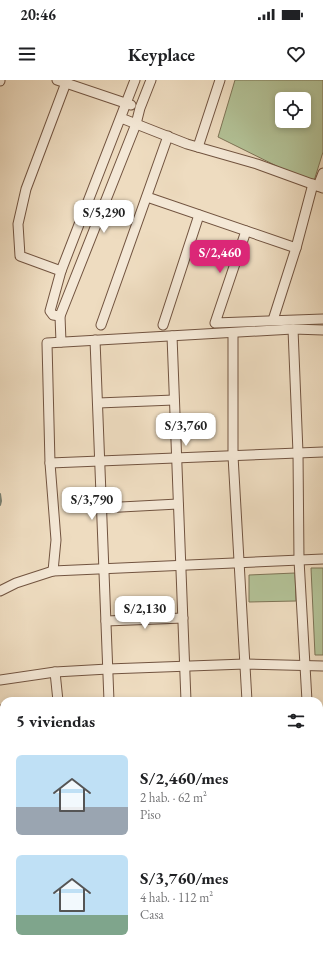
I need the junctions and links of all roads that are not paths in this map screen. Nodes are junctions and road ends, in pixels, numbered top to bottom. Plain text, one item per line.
1 (135, 80) edge
2 (151, 80) edge
3 (220, 80) edge
4 (63, 81) edge
5 (127, 104) junction
6 (140, 108) junction
7 (121, 118) junction
8 (136, 124) junction
9 (168, 136) junction
10 (198, 147) junction
11 (323, 173) edge
12 (318, 186) edge
13 (147, 197) junction
14 (199, 215) junction
15 (246, 231) junction
16 (296, 248) junction
17 (61, 271) junction
18 (60, 316) junction
19 (323, 319) edge
20 (273, 320) junction
21 (100, 325) dead end
22 (163, 325) dead end
23 (293, 329) junction
24 (323, 330) edge
25 (233, 333) junction
26 (172, 336) junction
27 (95, 340) junction
28 (61, 342) junction
29 (174, 400) junction
30 (98, 403) junction
31 (323, 452) edge
32 (298, 453) junction
33 (233, 456) junction
34 (177, 458) junction
35 (100, 461) junction
36 (50, 463) junction
37 (178, 504) junction
38 (102, 508) junction
39 (323, 559) edge
40 (299, 560) junction
41 (239, 563) junction
42 (181, 565) junction
43 (104, 568) junction
44 (53, 571) junction
45 (0, 591) edge
46 (182, 618) junction
47 (106, 621) junction
48 (245, 664) junction
49 (306, 665) junction
50 (323, 666) edge
51 (184, 667) junction
52 (108, 669) junction
53 (55, 672) junction
54 (0, 680) edge
55 (58, 697) edge
56 (109, 697) edge
57 (186, 697) edge
58 (247, 697) edge
59 (307, 697) edge

1 - 5 street
2 - 6 street
3 - 10 street
4 - 5 street
4 - 17 street
5 - 6 street
5 - 7 street
6 - 8 street
7 - 8 street
7 - 17 street
8 - 9 street
8 - 18 street
9 - 10 street
9 - 13 street
10 - 12 street
11 - 12 street
12 - 16 street
13 - 14 street
13 - 21 street
14 - 15 street
14 - 22 street
15 - 16 street
15 - 20 street
16 - 20 street
17 - 18 street
18 - 28 street
19 - 20 street
23 - 24 street
23 - 25 street
23 - 32 street
25 - 26 street
25 - 33 street
26 - 27 street
26 - 29 street
27 - 28 street
27 - 30 street
28 - 36 street
29 - 30 street
29 - 34 street
30 - 35 street
31 - 32 street
32 - 33 street
32 - 40 street
33 - 34 street
33 - 41 street
34 - 35 street
34 - 37 street
35 - 36 street
35 - 38 street
36 - 44 street
37 - 38 street
37 - 42 street
38 - 43 street
39 - 40 street
40 - 41 street
40 - 49 street
41 - 42 street
41 - 48 street
42 - 43 street
42 - 46 street
43 - 44 street
43 - 47 street
44 - 45 street
46 - 47 street
46 - 51 street
47 - 52 street
48 - 49 street
48 - 51 street
48 - 58 street
49 - 50 street
49 - 59 street
51 - 52 street
51 - 57 street
52 - 53 street
52 - 56 street
53 - 54 street
53 - 55 street

